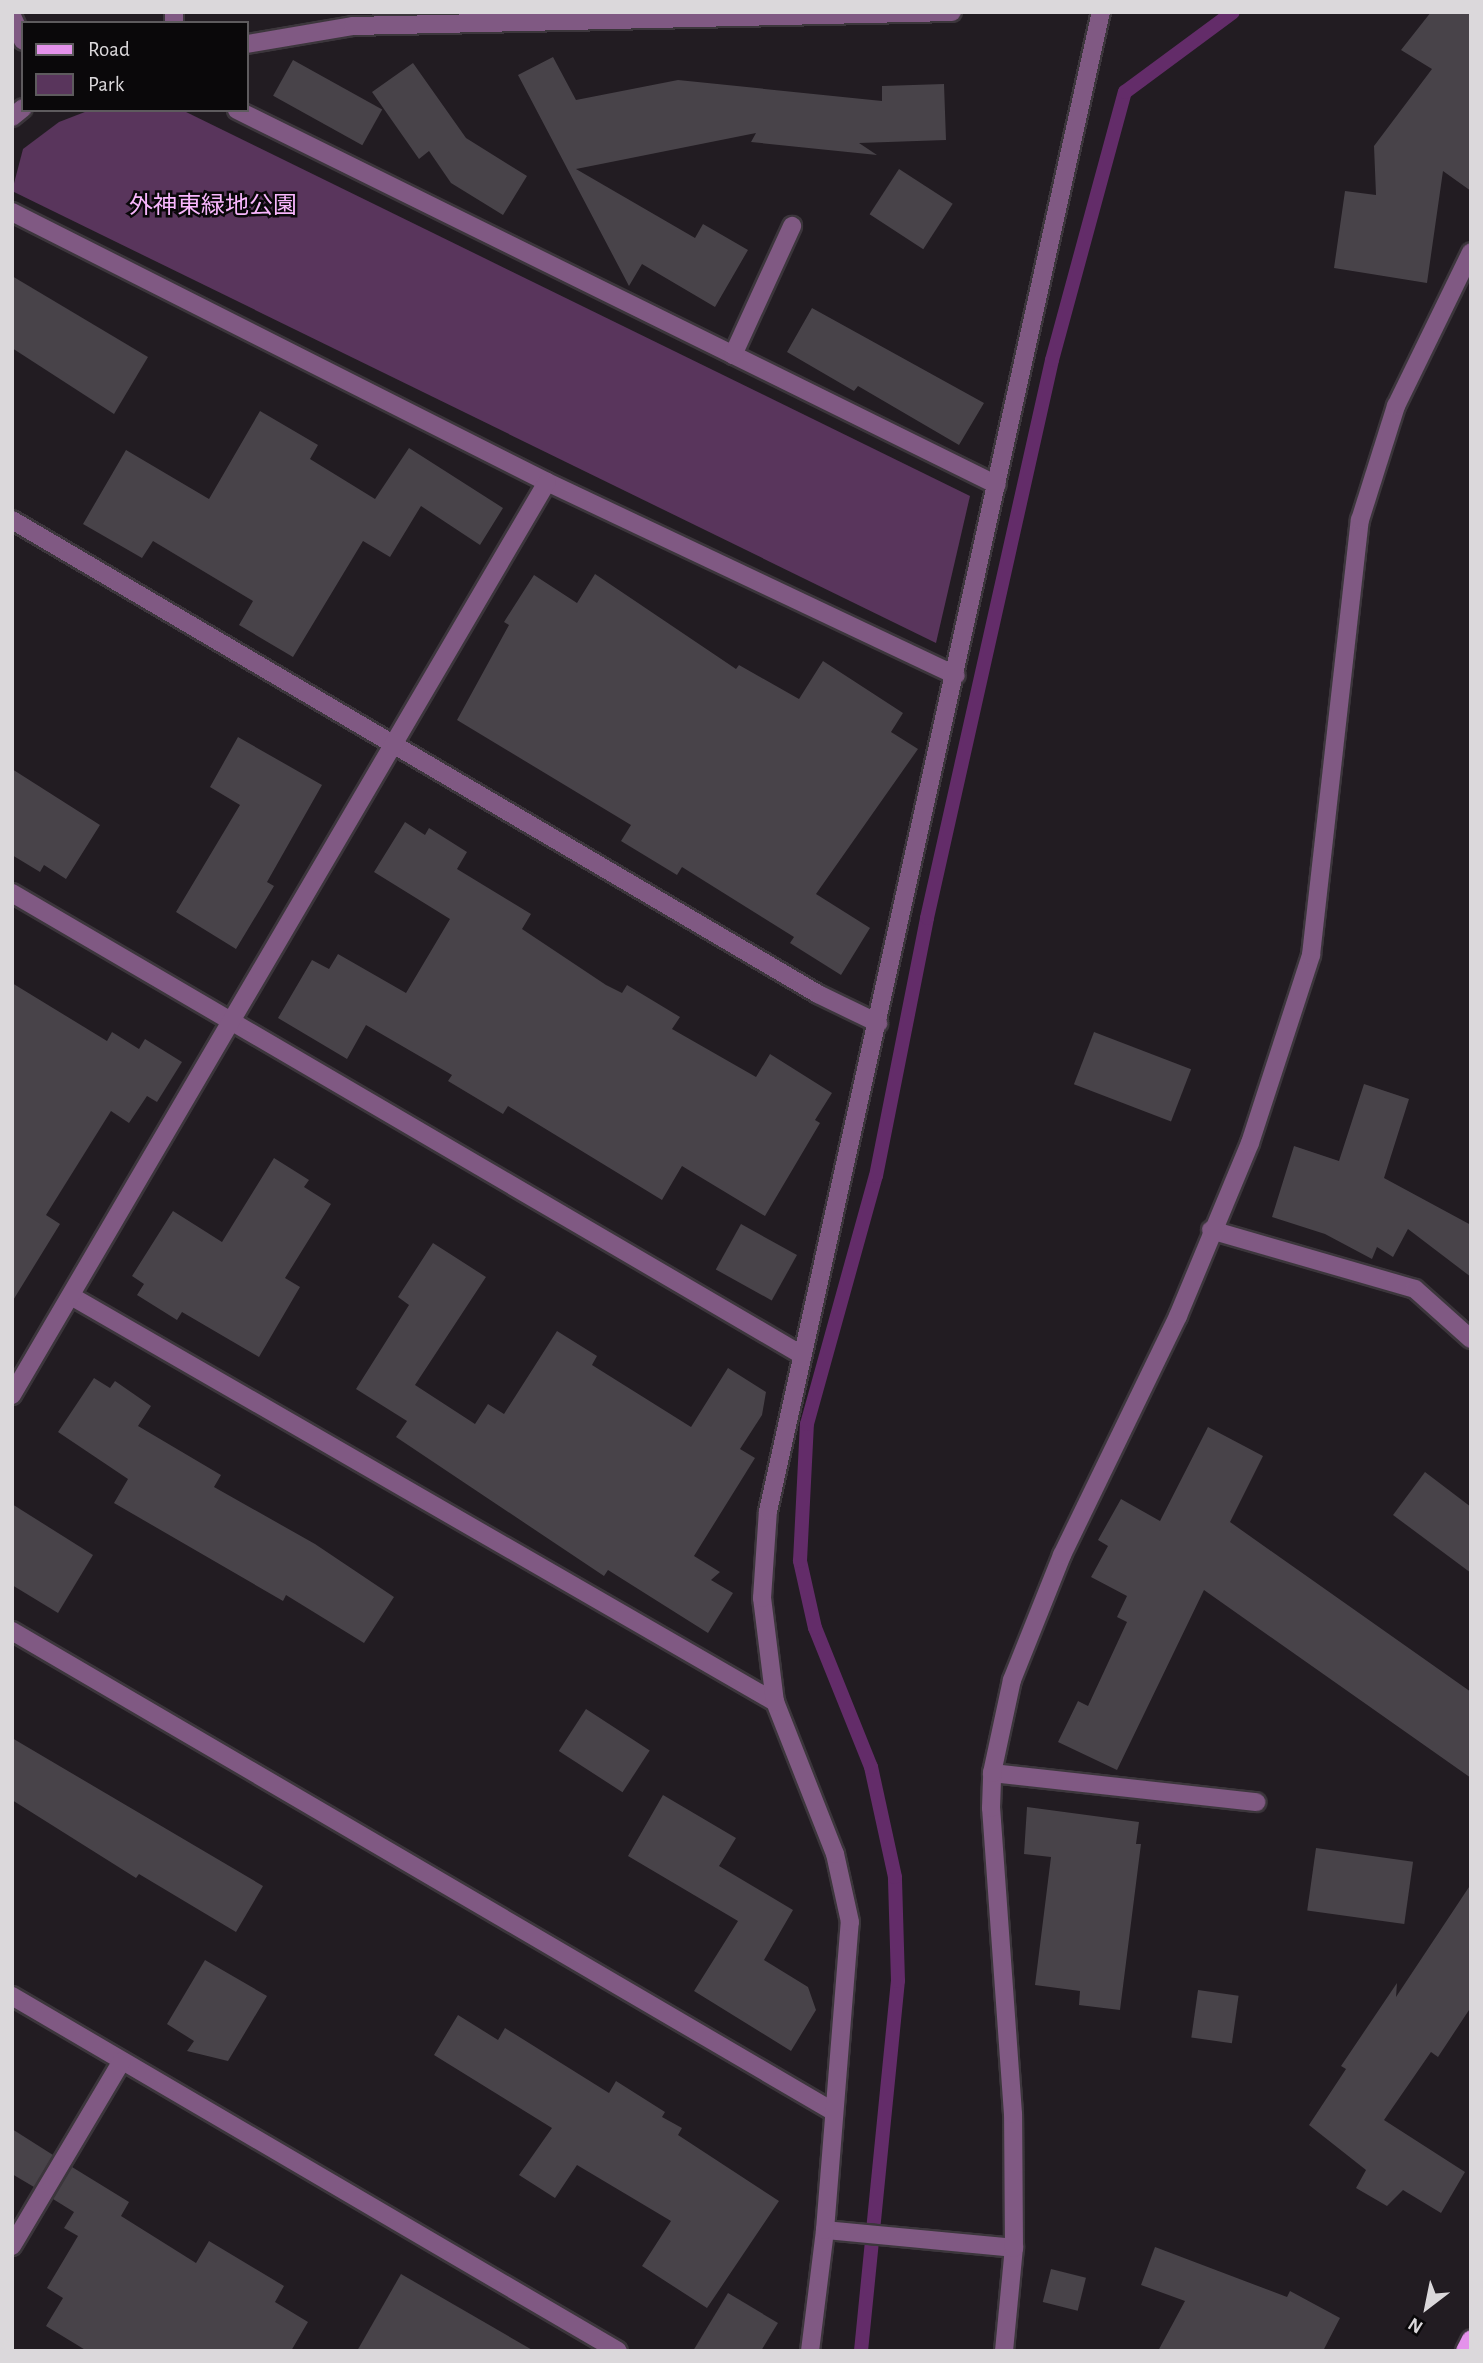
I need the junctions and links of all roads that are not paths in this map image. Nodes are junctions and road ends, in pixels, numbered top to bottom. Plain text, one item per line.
1 (952, 12) edge
2 (1101, 12) edge
3 (12, 16) edge
4 (21, 36) edge
5 (248, 44) edge
6 (241, 112) edge
7 (12, 212) edge
8 (792, 226) dead end
9 (1471, 252) edge
10 (733, 355) junction
11 (547, 482) junction
12 (997, 485) junction
13 (12, 520) edge
14 (956, 676) junction
15 (393, 743) junction
16 (12, 893) edge
17 (232, 1020) junction
18 (878, 1023) junction
19 (1211, 1230) junction
20 (71, 1296) junction
21 (1471, 1339) edge
22 (802, 1355) junction
23 (12, 1395) edge
24 (12, 1631) edge
25 (775, 1702) junction
26 (992, 1773) junction
27 (1256, 1802) dead end
28 (12, 1996) edge
29 (122, 2061) junction
30 (834, 2112) junction
31 (825, 2230) junction
32 (12, 2246) edge
33 (1014, 2248) junction
34 (1471, 2339) edge
35 (618, 2351) edge
36 (810, 2351) edge
37 (1004, 2351) edge
38 (1465, 2351) edge

1 - 5 street
2 - 12 street
3 - 4 street
6 - 10 street
7 - 11 street
8 - 10 street
9 - 19 street
10 - 12 street
11 - 14 street
11 - 15 street
12 - 14 street
13 - 15 street
14 - 18 street
15 - 17 street
15 - 18 street
16 - 17 street
17 - 20 street
17 - 22 street
18 - 22 street
19 - 21 street
19 - 26 street
20 - 23 street
20 - 25 street
22 - 25 street
24 - 30 street
25 - 30 street
26 - 27 street
26 - 33 street
28 - 29 street
29 - 32 street
29 - 35 street
30 - 31 street
31 - 33 street
31 - 36 street
33 - 37 street
34 - 38 main road

